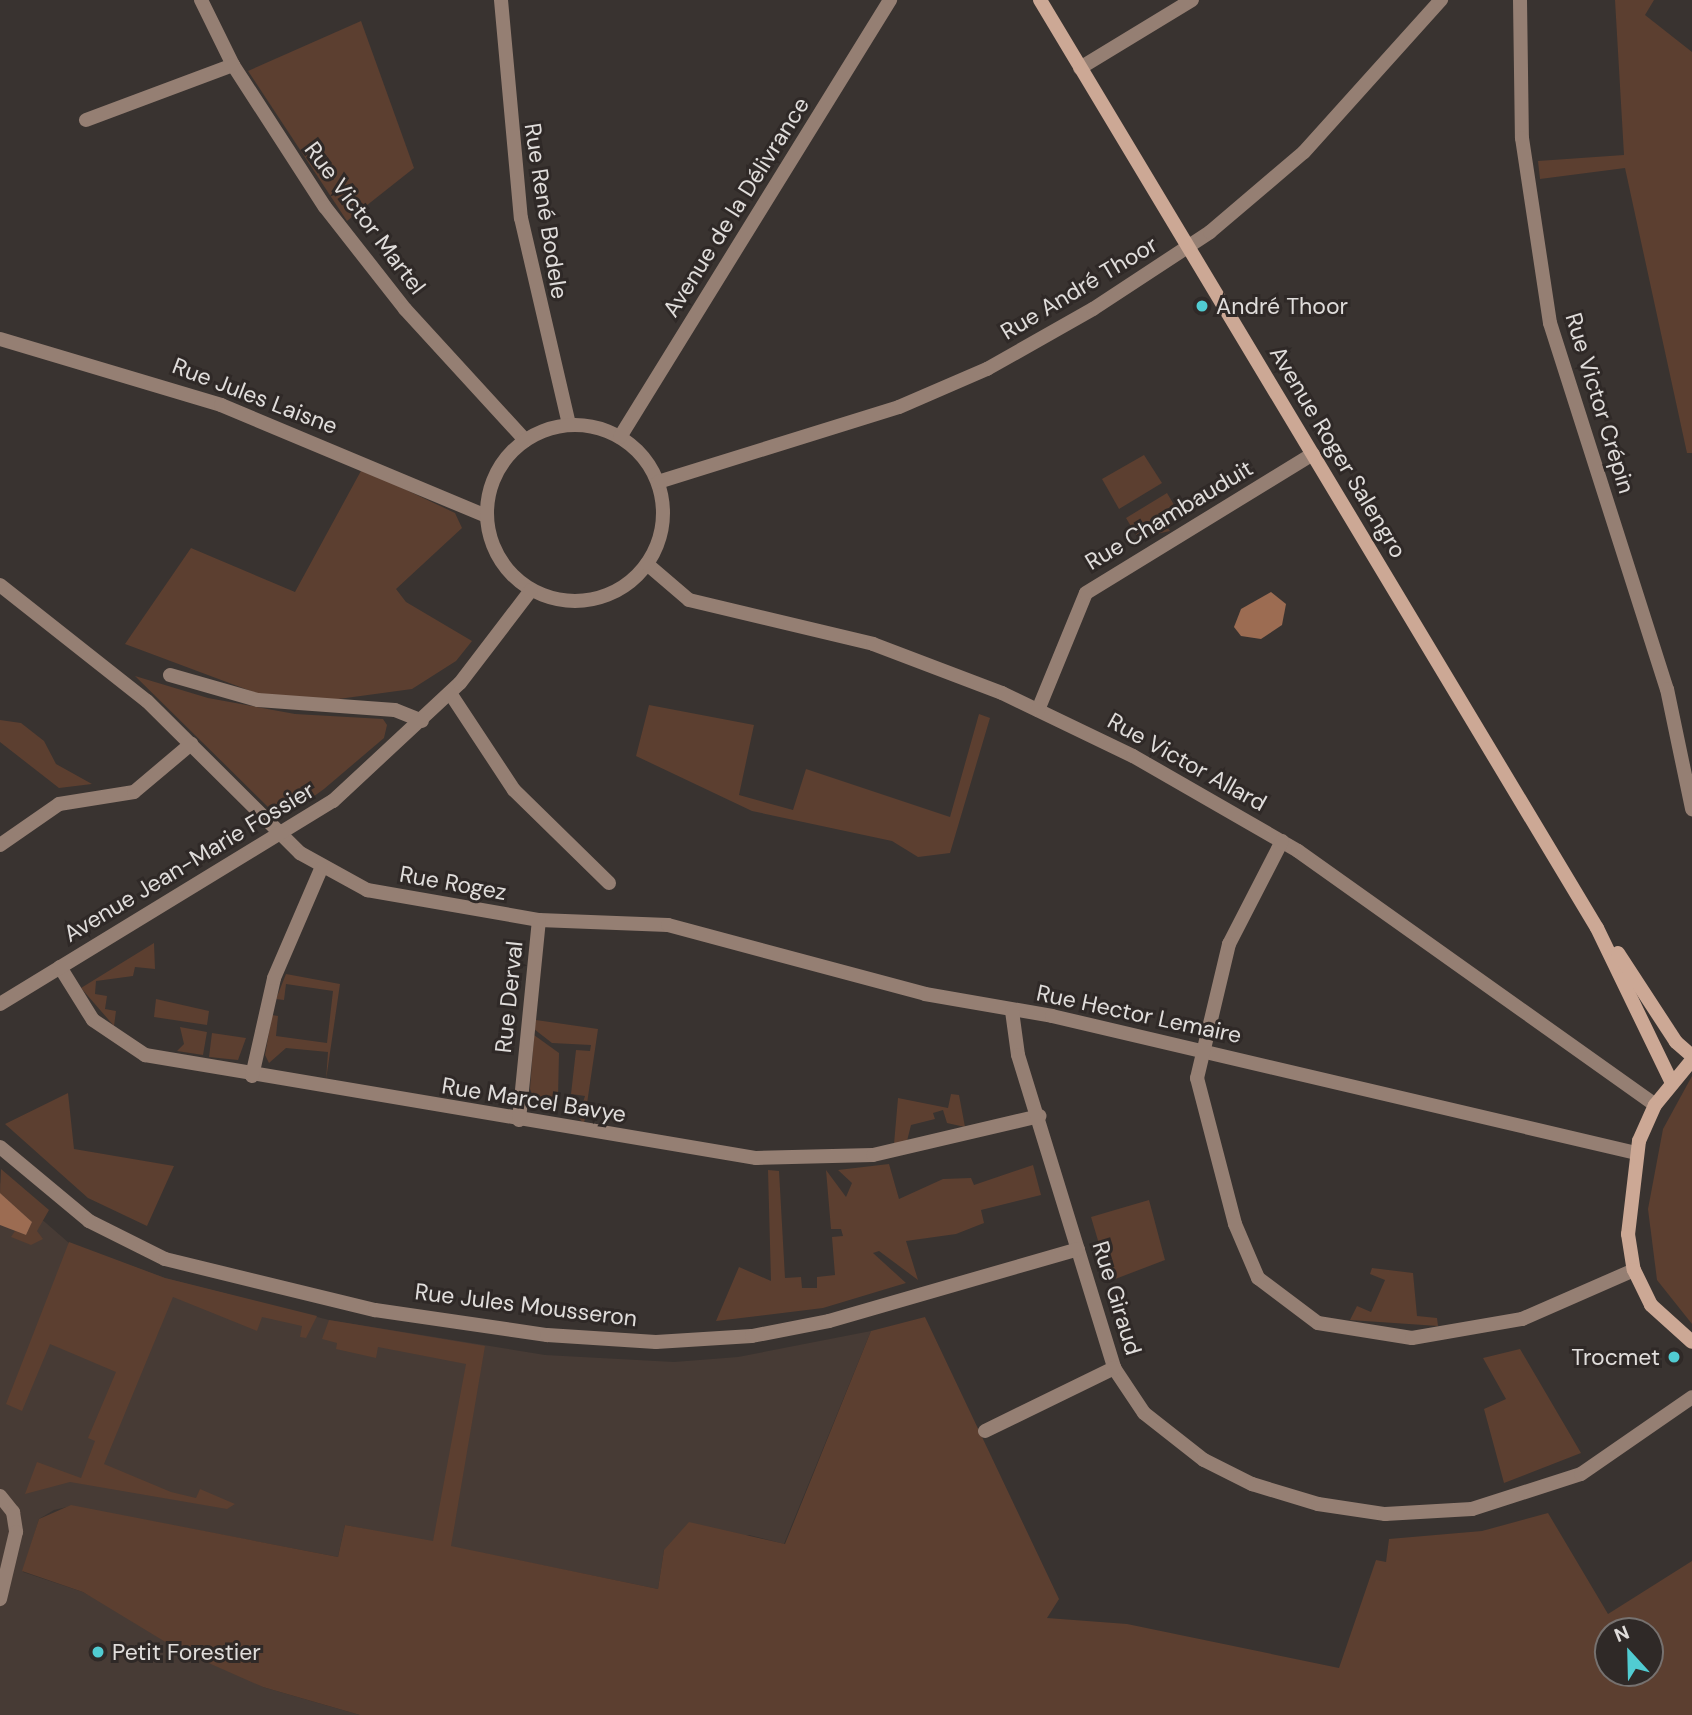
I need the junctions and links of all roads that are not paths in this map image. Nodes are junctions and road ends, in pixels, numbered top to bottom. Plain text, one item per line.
1 (201, 0) edge
2 (501, 0) edge
3 (890, 0) edge
4 (1040, 0) edge
5 (1192, 0) edge
6 (1441, 0) edge
7 (1520, 0) edge
8 (233, 65) junction
9 (1080, 68) junction
10 (86, 120) dead end
11 (1188, 247) junction
12 (0, 339) edge
13 (569, 425) junction
14 (620, 437) junction
15 (525, 440) junction
16 (1313, 454) junction
17 (658, 482) junction
18 (487, 516) junction
19 (647, 564) junction
20 (0, 585) edge
21 (531, 590) junction
22 (170, 675) dead end
23 (450, 693) junction
24 (1038, 710) junction
25 (422, 721) junction
26 (191, 744) junction
27 (1692, 809) edge
28 (282, 836) junction
29 (1282, 841) junction
30 (0, 845) edge
31 (321, 869) junction
32 (609, 883) dead end
33 (539, 920) junction
34 (634, 920) joint
35 (1597, 928) junction
36 (60, 967) junction
37 (0, 1004) edge
38 (1012, 1011) junction
39 (1204, 1050) junction
40 (1692, 1058) edge
41 (252, 1076) junction
42 (1671, 1081) junction
43 (1656, 1105) junction
44 (1040, 1116) junction
45 (519, 1120) junction
46 (0, 1147) edge
47 (1636, 1153) junction
48 (1078, 1249) junction
49 (1634, 1270) junction
50 (1692, 1342) edge
51 (1114, 1368) junction
52 (1692, 1397) edge
53 (985, 1431) dead end
54 (0, 1496) edge
55 (0, 1599) edge

1 - 8 street, Rue Victor Martel
2 - 13 street, Rue René Bodele
3 - 14 street, Avenue de la Délivrance
4 - 9 street, Avenue Roger Salengro
5 - 9 street
6 - 11 street, Rue André Thoor
7 - 27 street, Rue Victor Crépin
8 - 10 street
8 - 15 street, Rue Victor Martel
9 - 11 street, Avenue Roger Salengro
11 - 16 street, Avenue Roger Salengro
11 - 17 street, Rue André Thoor
12 - 18 street, Rue Jules Laisne
13 - 14 street
13 - 15 street
14 - 17 street
15 - 18 street
16 - 24 street, Rue Chambauduit
16 - 35 street, Avenue Roger Salengro
17 - 19 street
18 - 21 street
19 - 21 street
19 - 24 street, Rue Victor Allard
20 - 26 street, Rue Rogez
21 - 23 street, Avenue Jean-Marie Fossier
22 - 25 street
23 - 25 street, Avenue Jean-Marie Fossier
23 - 32 street
24 - 29 street, Rue Victor Allard
25 - 28 street, Avenue Jean-Marie Fossier
26 - 28 street, Rue Rogez
26 - 30 street
28 - 31 street, Rue Rogez
28 - 36 street, Avenue Jean-Marie Fossier
29 - 39 street
29 - 43 street, Rue Victor Allard
31 - 33 street, Rue Rogez
31 - 41 street
33 - 34 street, Rue Rogez
33 - 45 street, Rue Derval
34 - 38 street, Rue Hector Lemaire
35 - 40 street, Avenue Roger Salengro
35 - 42 street, Avenue Roger Salengro
36 - 37 street, Avenue Jean-Marie Fossier
36 - 41 street, Rue Marcel Bavye
38 - 39 street, Rue Hector Lemaire
38 - 44 street, Rue Giraud
39 - 47 street, Rue Hector Lemaire
39 - 49 street
40 - 42 street
41 - 45 street, Rue Marcel Bavye
42 - 43 street
43 - 47 street
44 - 45 street, Rue Marcel Bavye
44 - 48 street, Rue Giraud
46 - 48 street, Rue Jules Mousseron
47 - 49 street
48 - 51 street, Rue Giraud
49 - 50 street
51 - 52 street, Rue Giraud
51 - 53 street
54 - 55 street

